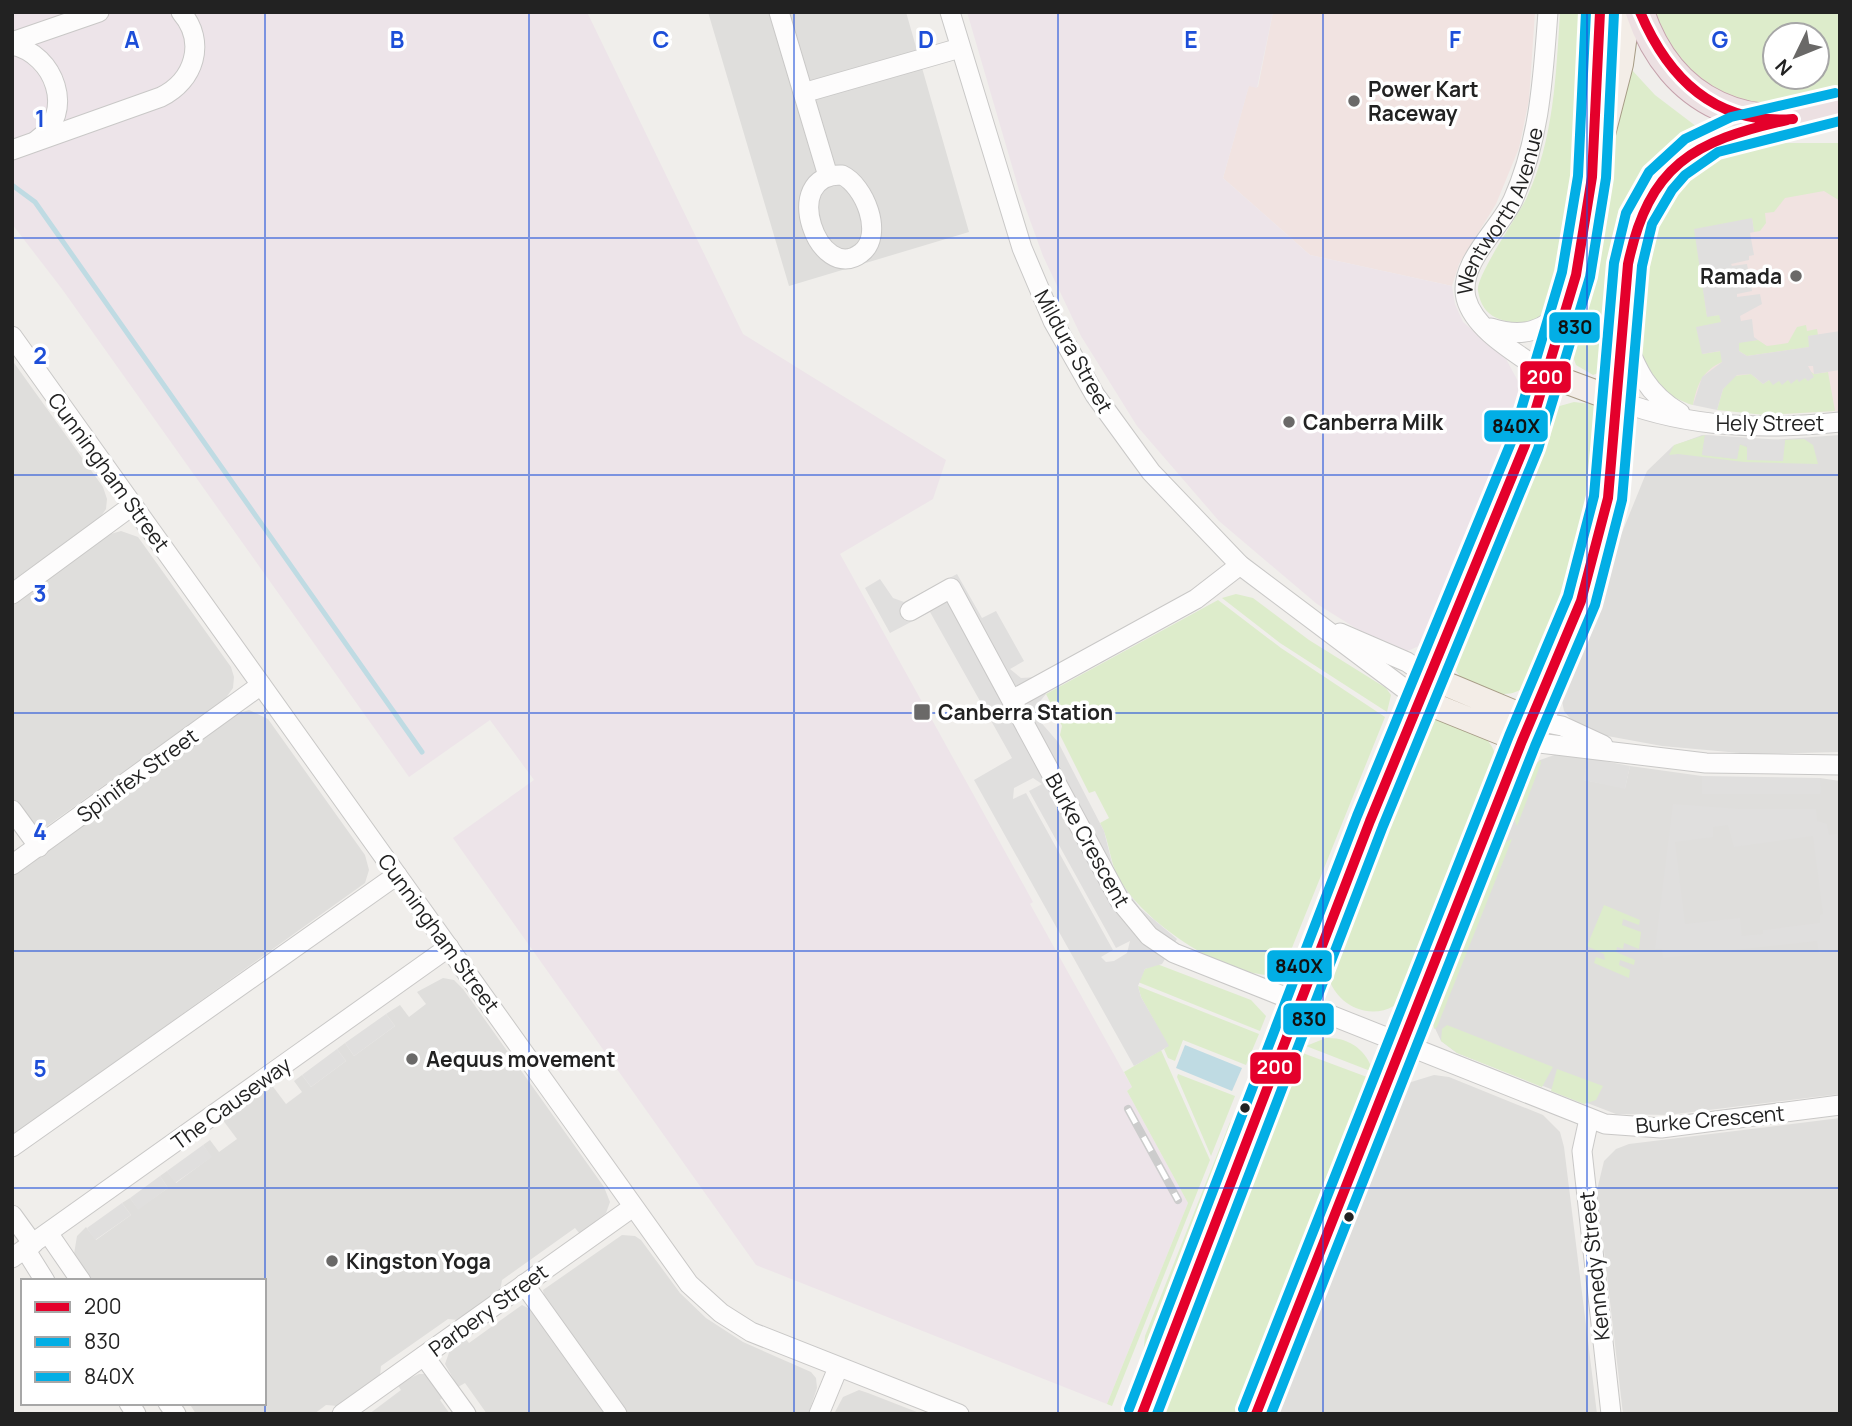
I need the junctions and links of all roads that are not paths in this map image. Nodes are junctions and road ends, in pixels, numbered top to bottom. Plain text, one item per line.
1 (100, 12) edge
2 (181, 12) edge
3 (779, 12) edge
4 (950, 12) edge
5 (1548, 12) edge
6 (1601, 12) edge
7 (1628, 12) edge
8 (1640, 12) edge
9 (12, 43) edge
10 (961, 48) junction
11 (803, 93) junction
12 (1840, 106) edge
13 (1789, 120) junction
14 (1840, 125) edge
15 (18, 148) edge
16 (828, 176) dead end
17 (1592, 177) junction
18 (1567, 305) junction
19 (1483, 325) junction
20 (1623, 334) junction
21 (12, 336) edge
22 (1546, 374) junction
23 (1619, 401) junction
24 (1840, 422) edge
25 (1699, 423) junction
26 (133, 505) junction
27 (1240, 565) junction
28 (12, 594) edge
29 (910, 611) dead end
30 (261, 685) junction
31 (1423, 687) junction
32 (1012, 700) junction
33 (1527, 731) junction
34 (1840, 765) edge
35 (12, 810) edge
36 (39, 847) junction
37 (12, 865) edge
38 (397, 875) junction
39 (449, 947) junction
40 (1298, 1003) junction
41 (1402, 1045) junction
42 (1840, 1105) edge
43 (1589, 1119) junction
44 (12, 1147) edge
45 (633, 1207) junction
46 (12, 1215) edge
47 (30, 1246) edge
48 (44, 1279) edge
49 (78, 1279) edge
50 (524, 1284) junction
51 (424, 1356) junction
52 (838, 1367) junction
53 (342, 1414) edge
54 (466, 1414) edge
55 (617, 1414) edge
56 (819, 1414) edge
57 (959, 1414) edge
58 (1142, 1414) edge
59 (1256, 1414) edge
60 (1611, 1414) edge

1 - 9 street
2 - 15 street
3 - 11 street
4 - 10 street, Mildura Street
5 - 19 street, Wentworth Avenue
6 - 17 main road
7 - 17 main road
8 - 13 highway
9 - 15 street
10 - 11 street
10 - 27 street, Mildura Street
11 - 16 street
12 - 13 highway
13 - 14 highway
13 - 20 main road
17 - 18 main road
18 - 19 street
18 - 22 main road
19 - 22 street, Wentworth Avenue
20 - 23 main road
20 - 25 street
21 - 26 street, Cunningham Street
22 - 23 main road
22 - 31 main road
23 - 25 street, Hely Street
23 - 33 main road
24 - 25 street, Hely Street
26 - 28 street
26 - 30 street, Cunningham Street
27 - 31 street, Mildura Street
27 - 32 street
29 - 32 street, Burke Crescent
30 - 36 street, Spinifex Street
30 - 38 street, Cunningham Street
31 - 33 main road
31 - 40 main road
32 - 40 street, Burke Crescent
33 - 34 street
33 - 41 main road
35 - 36 street
36 - 37 street, Spinifex Street
38 - 39 street, Cunningham Street
38 - 44 street
39 - 45 street, Cunningham Street
39 - 47 street, The Causeway
40 - 41 street, Burke Crescent
40 - 58 main road
41 - 43 street, Burke Crescent
41 - 59 main road
42 - 43 street, Burke Crescent
43 - 60 street, Kennedy Street
45 - 50 street, Parbery Street
45 - 52 street, Cunningham Street
46 - 47 street
47 - 48 street
47 - 49 street
50 - 51 street, Parbery Street
50 - 55 street
51 - 53 street, Parbery Street
51 - 54 street
52 - 56 street
52 - 57 street, Cunningham Street

